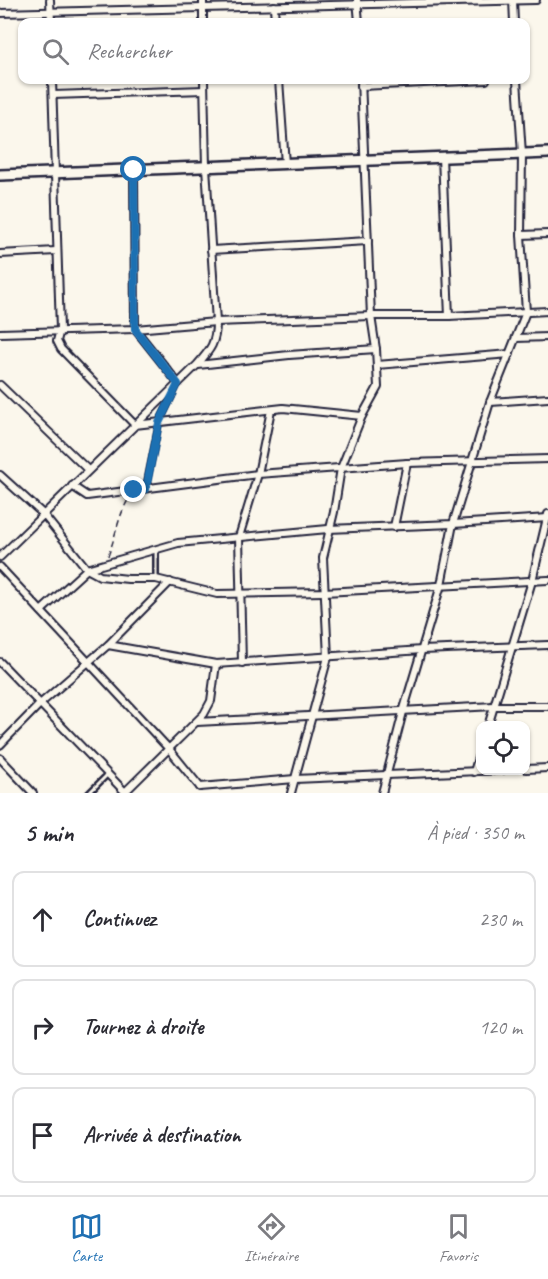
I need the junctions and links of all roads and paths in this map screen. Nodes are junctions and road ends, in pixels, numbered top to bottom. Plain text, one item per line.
1 (50, 0) edge
2 (128, 0) edge
3 (203, 0) edge
4 (513, 0) edge
5 (536, 0) edge
6 (436, 1) edge
7 (358, 2) edge
8 (274, 6) junction
9 (203, 8) junction
10 (129, 10) junction
11 (50, 12) junction
12 (0, 13) edge
13 (51, 18) edge
14 (203, 18) edge
15 (275, 18) edge
16 (358, 18) edge
17 (514, 18) edge
18 (52, 84) edge
19 (204, 84) edge
20 (279, 84) edge
21 (361, 84) edge
22 (517, 84) edge
23 (204, 90) junction
24 (53, 95) junction
25 (548, 153) edge
26 (522, 154) junction
27 (442, 157) junction
28 (364, 160) junction
29 (285, 164) junction
30 (206, 167) junction
31 (134, 170) junction
32 (55, 173) junction
33 (0, 175) edge
34 (548, 234) edge
35 (521, 235) junction
36 (368, 241) junction
37 (211, 250) junction
38 (56, 251) junction
39 (0, 254) edge
40 (548, 311) edge
41 (526, 312) junction
42 (371, 316) junction
43 (449, 316) junction
44 (216, 322) junction
45 (135, 329) junction
46 (60, 330) junction
47 (0, 333) edge
48 (548, 337) edge
49 (516, 338) junction
50 (376, 349) junction
51 (510, 354) junction
52 (197, 365) junction
53 (377, 365) junction
54 (178, 384) junction
55 (0, 385) edge
56 (548, 398) edge
57 (490, 402) junction
58 (271, 411) junction
59 (362, 416) junction
60 (159, 423) junction
61 (135, 425) junction
62 (548, 459) edge
63 (472, 460) junction
64 (406, 463) junction
65 (341, 468) junction
66 (88, 470) junction
67 (258, 474) junction
68 (0, 475) edge
69 (72, 486) junction
70 (146, 489) junction
71 (134, 490) junction
72 (43, 514) junction
73 (548, 517) edge
74 (453, 524) junction
75 (394, 527) junction
76 (328, 529) junction
77 (239, 537) junction
78 (156, 549) junction
79 (0, 557) edge
80 (106, 563) junction
81 (0, 567) edge
82 (87, 570) junction
83 (156, 579) junction
84 (548, 580) edge
85 (532, 581) junction
86 (170, 582) junction
87 (441, 585) junction
88 (324, 592) junction
89 (240, 595) junction
90 (41, 611) junction
91 (108, 645) junction
92 (548, 645) edge
93 (513, 646) junction
94 (422, 650) junction
95 (328, 657) junction
96 (0, 662) edge
97 (89, 663) junction
98 (242, 663) junction
99 (216, 664) junction
100 (40, 704) junction
101 (494, 706) junction
102 (548, 706) edge
103 (403, 712) junction
104 (312, 717) junction
105 (490, 721) edge
106 (197, 722) junction
107 (0, 745) edge
108 (169, 749) junction
109 (0, 759) edge
110 (476, 765) edge
111 (548, 768) edge
112 (530, 769) edge
113 (474, 772) joint
114 (108, 774) junction
115 (386, 776) junction
116 (295, 780) junction
117 (199, 790) edge
118 (126, 792) edge
119 (33, 793) edge
120 (89, 793) edge
121 (291, 793) edge
122 (382, 793) edge

1 - 11 street
2 - 10 street
3 - 9 street
4 - 5 street
4 - 6 street
4 - 17 street
6 - 7 street
7 - 8 street
7 - 16 street
8 - 9 street
8 - 15 street
9 - 10 street
9 - 14 street
10 - 11 street
11 - 12 street
11 - 13 street
18 - 24 street
19 - 23 street
20 - 29 street
21 - 28 street
22 - 26 street
23 - 24 street
23 - 30 street
24 - 32 street
25 - 26 street
26 - 27 street
26 - 35 street
27 - 28 street
27 - 43 street
28 - 29 street
28 - 36 street
29 - 30 street
30 - 31 street
30 - 37 street
31 - 32 street
31 - 45 street
32 - 33 street
32 - 38 street
34 - 35 street
35 - 41 street
36 - 37 street
36 - 42 street
37 - 44 street
38 - 39 street
38 - 46 street
40 - 41 street
41 - 43 street
41 - 49 street
42 - 43 street
42 - 44 street
42 - 50 street
44 - 45 street
44 - 52 street
45 - 46 street
45 - 54 street
46 - 47 street
46 - 61 street
48 - 49 street
49 - 51 street
50 - 52 street
50 - 53 street
51 - 53 street
51 - 57 street
52 - 54 street
53 - 59 street
54 - 60 lane
54 - 61 street
55 - 66 street
56 - 57 street
57 - 63 street
58 - 59 street
58 - 60 street
58 - 67 street
59 - 65 street
60 - 61 street
60 - 70 lane
61 - 66 street
62 - 63 street
63 - 64 street
63 - 74 street
64 - 65 street
64 - 75 street
65 - 67 street
65 - 76 street
66 - 69 street
67 - 70 street
67 - 77 street
68 - 72 street
69 - 71 street
69 - 72 street
70 - 71 street
71 - 80 path
72 - 79 street
72 - 82 street
73 - 74 street
73 - 85 street
74 - 75 street
74 - 87 street
75 - 76 street
76 - 77 street
76 - 88 street
77 - 78 street
77 - 89 street
78 - 80 street
78 - 83 lane
80 - 82 street
81 - 90 street
82 - 83 street
82 - 90 street
83 - 86 street
84 - 85 street
85 - 87 street
85 - 93 street
86 - 89 street
86 - 91 street
87 - 88 street
87 - 94 street
88 - 89 street
88 - 95 street
89 - 98 street
90 - 97 street
91 - 97 street
91 - 99 street
92 - 93 street
93 - 94 street
93 - 101 street
94 - 95 street
94 - 103 street
95 - 98 street
95 - 104 street
96 - 100 street
97 - 100 street
97 - 108 street
98 - 99 street
99 - 106 street
100 - 107 street
100 - 114 street
101 - 102 street
101 - 103 street
101 - 105 street
103 - 104 street
103 - 115 street
104 - 106 street
104 - 116 street
106 - 108 street
108 - 117 street
108 - 118 street
109 - 119 street
110 - 113 street
111 - 112 street
113 - 115 street
114 - 118 street
114 - 120 lane
115 - 116 street
115 - 122 street
116 - 117 street
116 - 121 street

